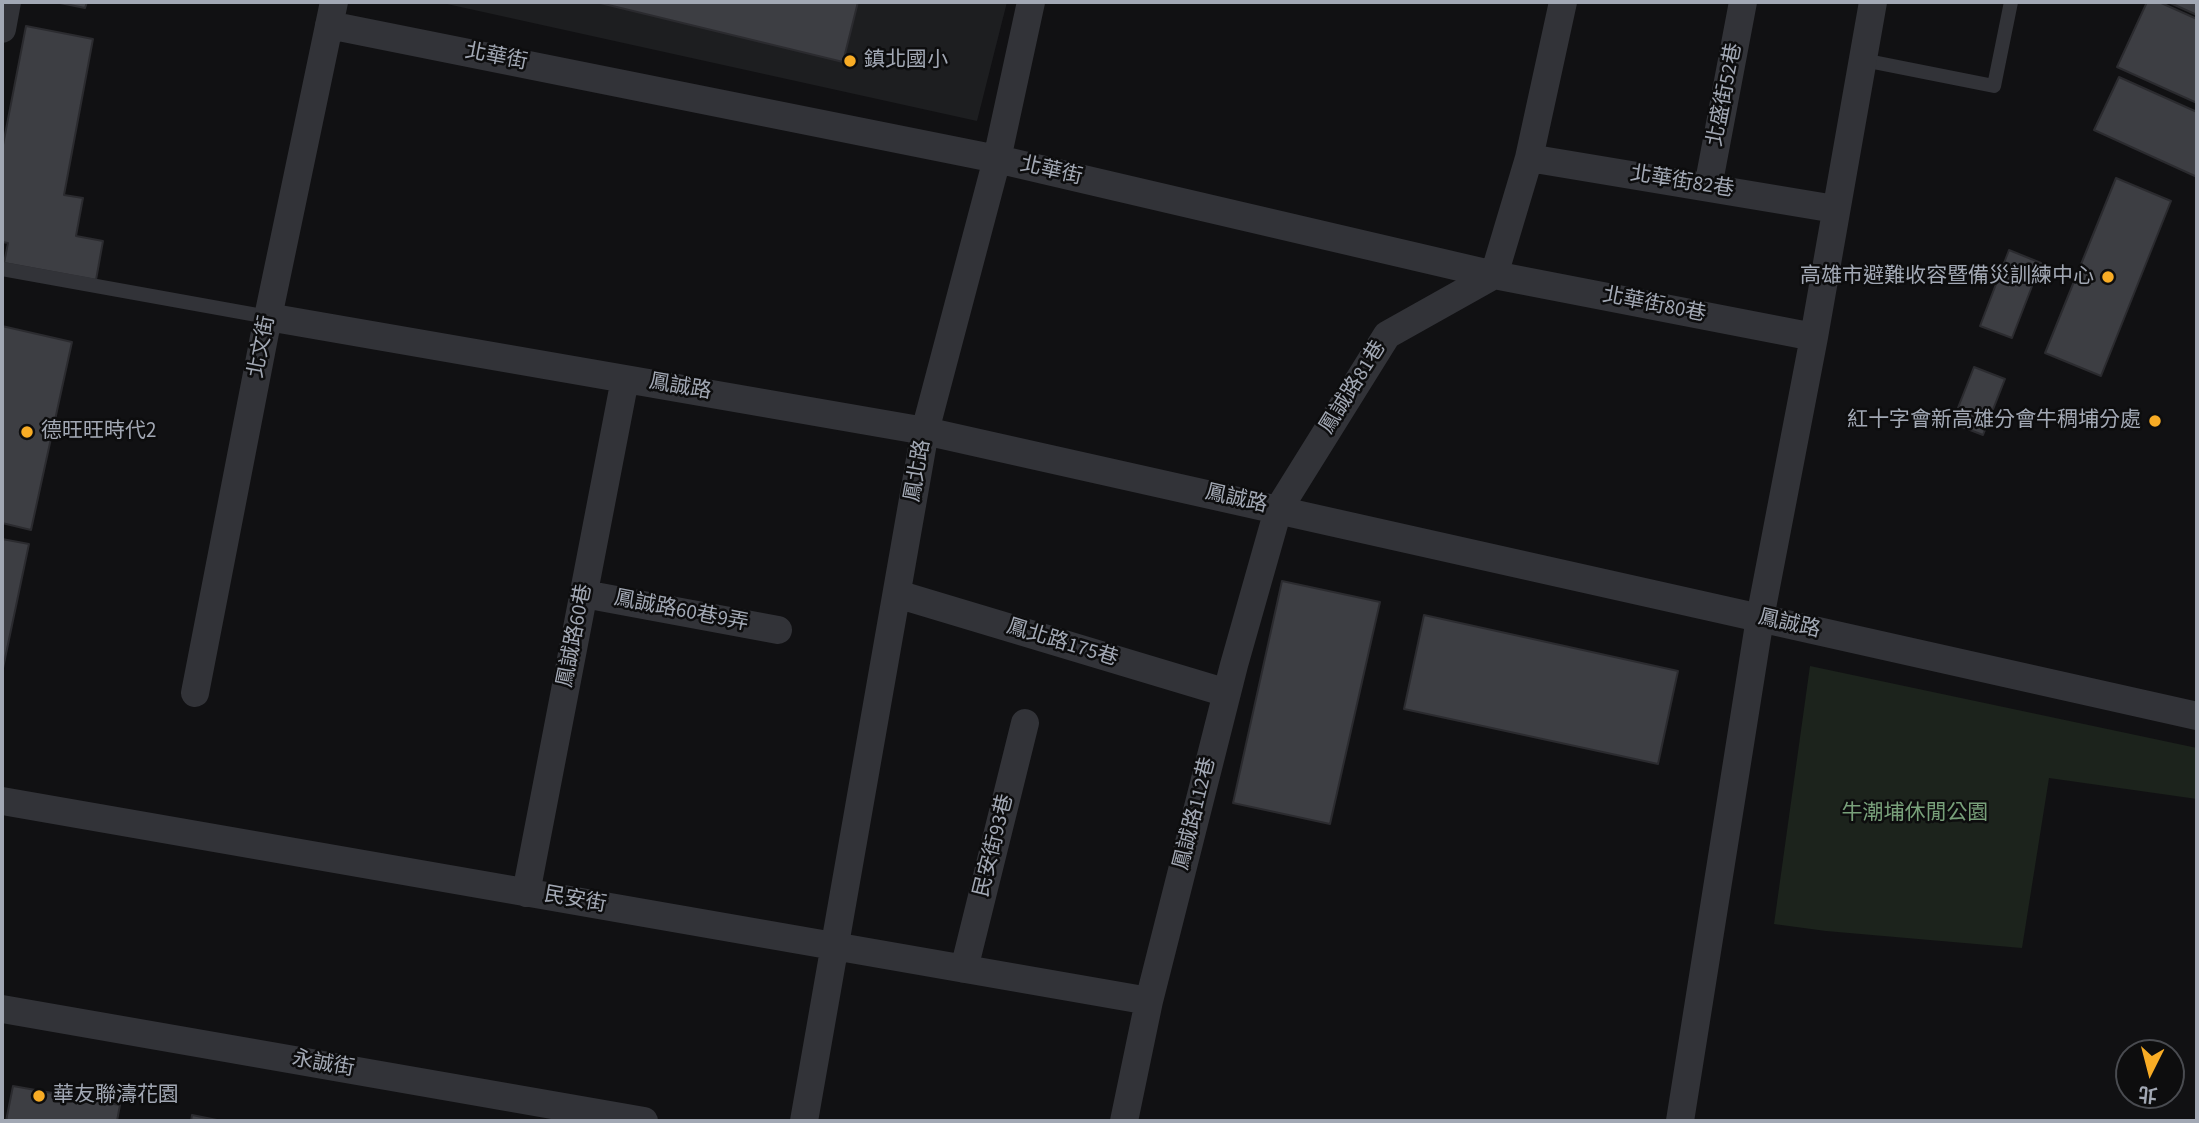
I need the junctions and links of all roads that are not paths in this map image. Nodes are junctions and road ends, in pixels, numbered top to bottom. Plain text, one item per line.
1 (7, 2) edge
2 (1031, 2) edge
3 (1563, 2) edge
4 (1744, 2) edge
5 (1874, 2) edge
6 (2011, 2) edge
7 (332, 13) edge
8 (2, 29) edge
9 (1863, 60) junction
10 (1529, 158) junction
11 (996, 159) junction
12 (1708, 187) junction
13 (1835, 209) junction
14 (2, 269) edge
15 (1494, 275) junction
16 (268, 317) junction
17 (1814, 337) junction
18 (625, 379) junction
19 (925, 431) junction
20 (1278, 510) junction
21 (584, 594) junction
22 (897, 594) junction
23 (1760, 618) junction
24 (778, 630) dead end
25 (195, 693) dead end
26 (1227, 693) junction
27 (2197, 716) edge
28 (1025, 723) dead end
29 (2, 801) edge
30 (526, 893) junction
31 (835, 947) junction
32 (964, 969) junction
33 (1149, 1001) junction
34 (2, 1009) edge
35 (644, 1121) edge
36 (804, 1121) edge
37 (1124, 1121) edge
38 (1680, 1121) edge

1 - 8 street
2 - 11 street, 鳳北路
3 - 10 street
4 - 12 street, 北盛街52巷
5 - 9 street
6 - 9 lane
7 - 11 street, 北華街
7 - 16 street, 北文街
9 - 13 street
10 - 12 street, 北華街82巷
10 - 15 street
11 - 15 street, 北華街
11 - 19 street, 鳳北路
12 - 13 street, 北華街82巷
13 - 17 street
14 - 16 lane
15 - 17 street, 北華街80巷
15 - 20 street, 鳳誠路81巷
16 - 18 street, 鳳誠路
16 - 25 street, 北文街
17 - 23 street
18 - 19 street, 鳳誠路
18 - 21 street, 鳳誠路60巷
19 - 20 street, 鳳誠路
19 - 22 street, 鳳北路
20 - 23 street, 鳳誠路
20 - 26 street, 鳳誠路112巷
21 - 24 street, 鳳誠路60巷9弄
21 - 30 street, 鳳誠路60巷
22 - 26 street, 鳳北路175巷
22 - 31 street, 鳳北路
23 - 27 street, 鳳誠路
23 - 38 street
26 - 33 street, 鳳誠路112巷
28 - 32 street, 民安街93巷
29 - 30 street, 民安街
30 - 31 street, 民安街
31 - 32 street, 民安街
31 - 36 street, 鳳北路
32 - 33 street, 民安街
33 - 37 street, 鳳誠路112巷
34 - 35 street, 永誠街

